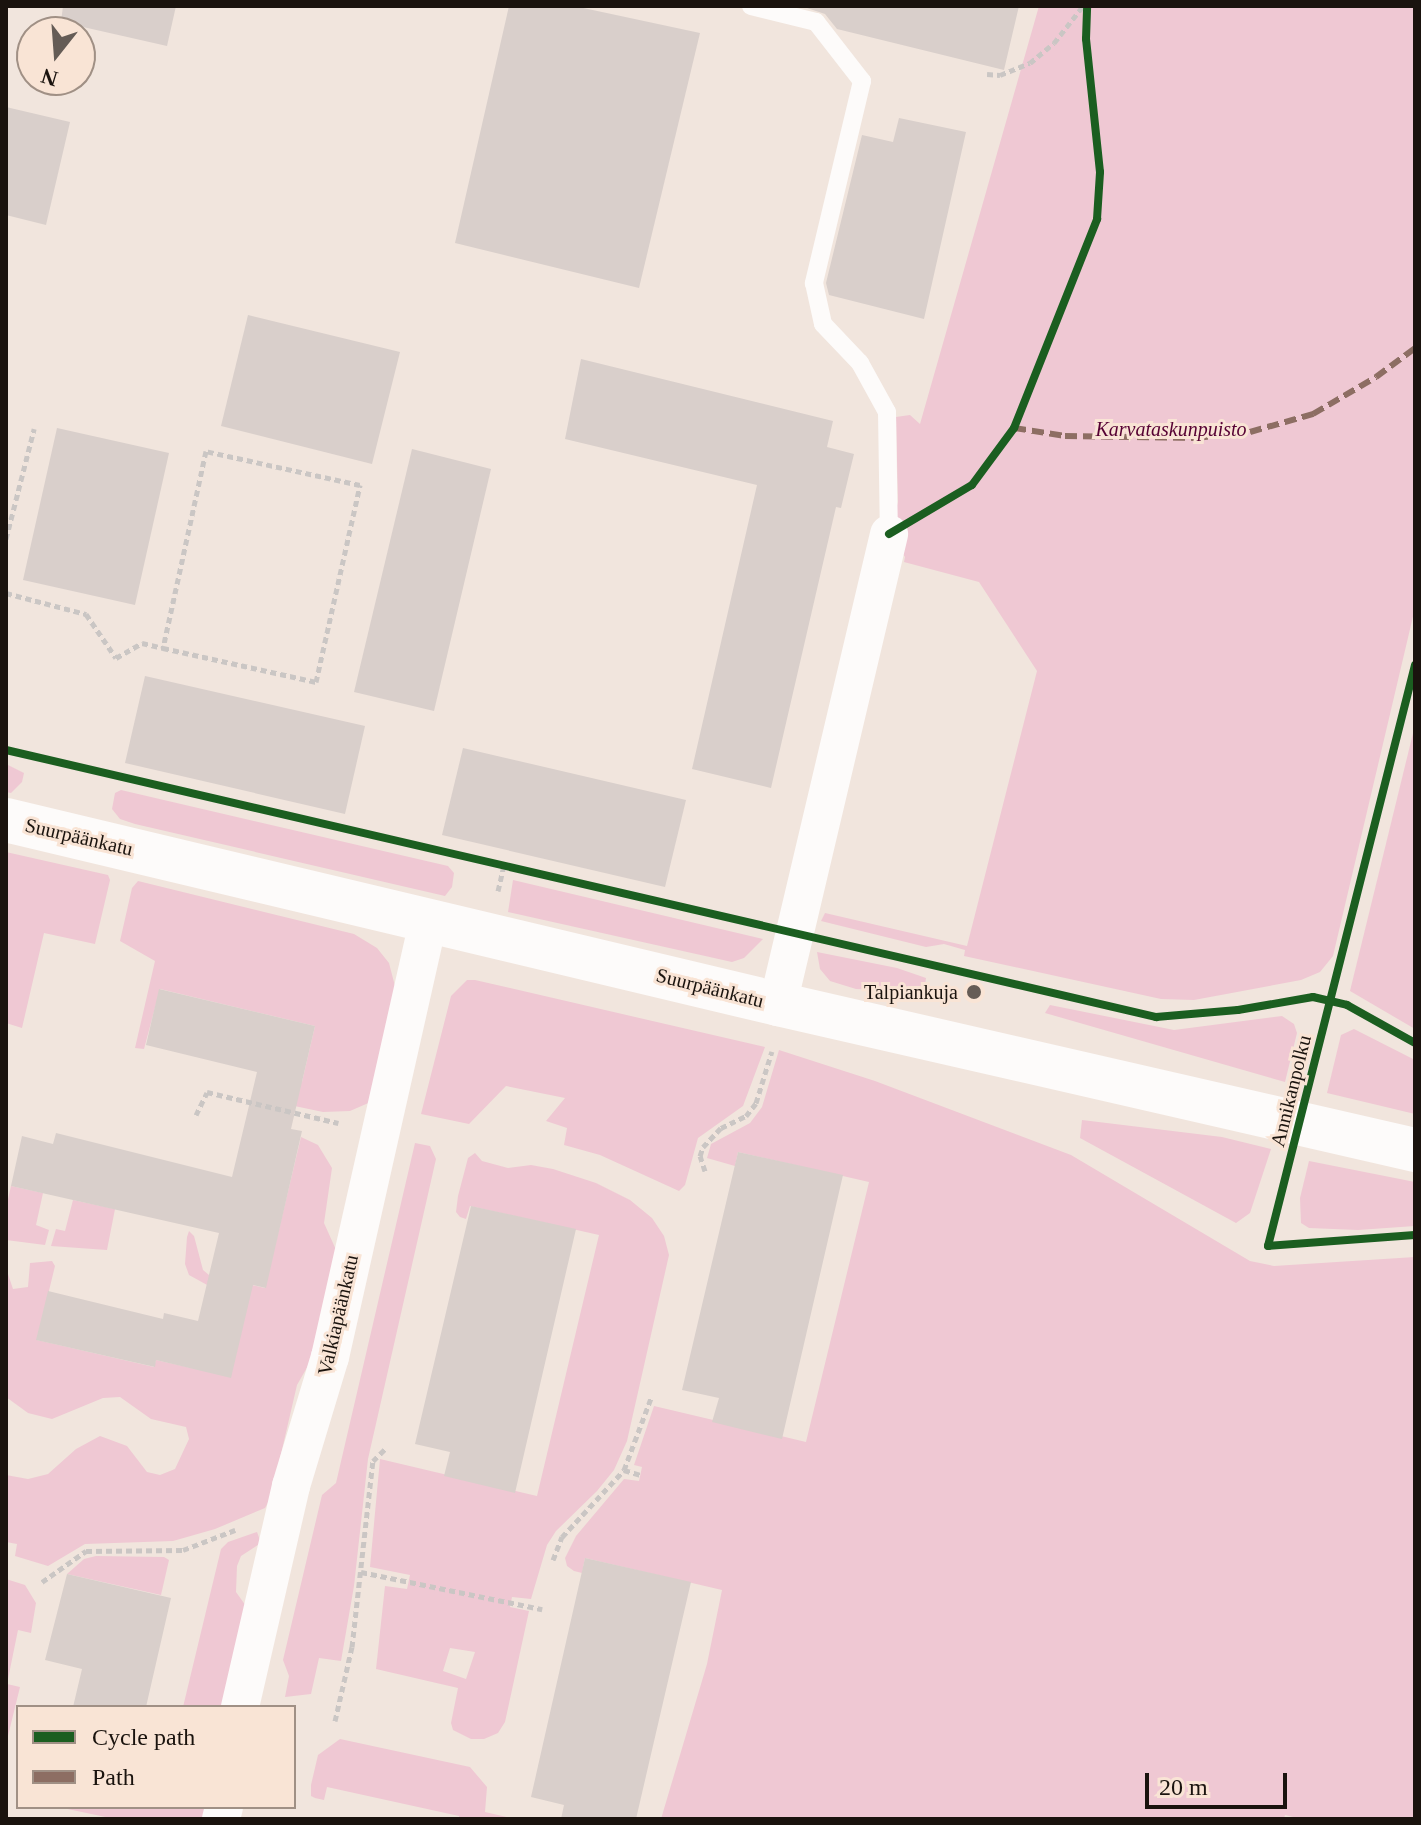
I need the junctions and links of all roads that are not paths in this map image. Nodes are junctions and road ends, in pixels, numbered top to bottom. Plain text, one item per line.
1 (751, 6) edge
2 (889, 534) joint
3 (6, 820) edge
4 (428, 921) junction
5 (777, 1022) junction
6 (1415, 1150) edge
7 (240, 1705) edge

1 - 2 lane
2 - 5 street
3 - 4 street, Suurpäänkatu
4 - 5 street, Suurpäänkatu
4 - 7 street, Valkiapäänkatu
5 - 6 street, Suurpäänkatu

